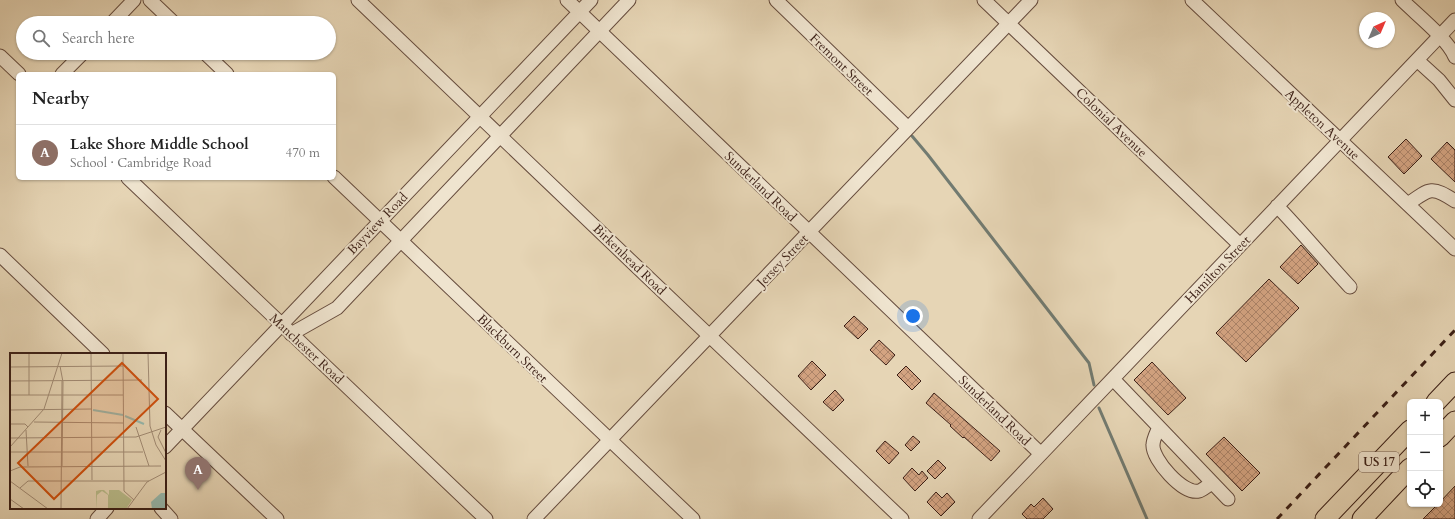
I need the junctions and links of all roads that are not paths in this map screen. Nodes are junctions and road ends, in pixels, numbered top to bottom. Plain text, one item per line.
1 (134, 0) edge
2 (150, 0) edge
3 (358, 0) edge
4 (567, 0) edge
5 (591, 0) edge
6 (629, 0) edge
7 (776, 0) edge
8 (984, 0) edge
9 (1031, 0) edge
10 (1192, 0) edge
11 (1402, 0) edge
12 (580, 12) junction
13 (119, 16) edge
14 (167, 16) edge
15 (1455, 20) edge
16 (1008, 24) junction
17 (600, 31) junction
18 (1440, 36) junction
19 (0, 56) edge
20 (1455, 57) edge
21 (76, 60) edge
22 (212, 60) edge
23 (1417, 60) junction
24 (17, 72) edge
25 (64, 72) edge
26 (225, 72) edge
27 (1455, 100) edge
28 (480, 116) junction
29 (908, 128) junction
30 (500, 136) junction
31 (1340, 140) junction
32 (336, 179) edge
33 (130, 180) edge
34 (1455, 201) edge
35 (1408, 204) junction
36 (1277, 206) junction
37 (380, 221) junction
38 (809, 232) junction
39 (400, 240) junction
40 (1240, 244) junction
41 (1455, 249) edge
42 (0, 255) edge
43 (1350, 287) dead end
44 (281, 324) junction
45 (291, 334) junction
46 (709, 335) junction
47 (102, 353) edge
48 (1113, 379) junction
49 (1455, 382) edge
50 (1439, 399) edge
51 (166, 414) edge
52 (1455, 421) edge
53 (1159, 427) junction
54 (182, 429) junction
55 (1407, 433) edge
56 (1442, 435) edge
57 (610, 440) junction
58 (166, 447) edge
59 (1041, 454) junction
60 (1407, 471) edge
61 (1212, 483) junction
62 (1349, 495) junction
63 (1228, 499) dead end
64 (161, 509) edge
65 (172, 519) edge
66 (277, 519) edge
67 (486, 519) edge
68 (534, 519) edge
69 (693, 519) edge
70 (902, 519) edge
71 (979, 519) edge
72 (1325, 519) edge
73 (1335, 519) edge
74 (1362, 519) edge

1 - 13 street
2 - 14 street
3 - 28 street, Birkenhead Road
4 - 12 street, Sunderland Road
5 - 12 street, Bayview Road
6 - 17 street
7 - 29 street, Fremont Street
8 - 16 street, Colonial Avenue
9 - 16 street, Jersey Street
10 - 31 street, Appleton Avenue
11 - 18 street
12 - 17 street, Sunderland Road
12 - 28 street, Bayview Road
15 - 18 street, Hamilton Street
16 - 29 street, Jersey Street
16 - 40 street, Colonial Avenue
17 - 30 street
17 - 38 street, Sunderland Road
18 - 20 street
18 - 23 street, Hamilton Street
19 - 24 street
21 - 25 street
22 - 26 street
23 - 27 street
23 - 31 street, Hamilton Street
28 - 30 street, Birkenhead Road
28 - 37 street, Bayview Road
29 - 38 street, Jersey Street
30 - 39 street
30 - 46 street, Birkenhead Road
31 - 35 street, Appleton Avenue
31 - 36 street, Hamilton Street
32 - 37 street, Blackburn Street
33 - 44 street, Manchester Road
34 - 35 street
35 - 41 street, Appleton Avenue
36 - 40 street, Hamilton Street
36 - 43 street
37 - 39 street, Blackburn Street
37 - 44 street, Bayview Road
38 - 46 street, Jersey Street
38 - 59 street, Sunderland Road
39 - 45 street
39 - 57 street, Blackburn Street
40 - 48 street, Hamilton Street
42 - 47 street
44 - 45 street, Manchester Road
44 - 54 street, Bayview Road
45 - 67 street, Manchester Road
46 - 57 street, Jersey Street
46 - 70 street, Birkenhead Road
48 - 53 street
48 - 59 street, Hamilton Street
49 - 50 highway
51 - 54 street
52 - 56 highway
53 - 61 street
53 - 61 street
54 - 58 street, Bayview Road
54 - 66 street
55 - 62 highway, US 17
57 - 68 street, Jersey Street
57 - 69 street, Blackburn Street
59 - 71 street, Hamilton Street
60 - 74 highway, US 17
61 - 63 street
62 - 72 highway, US 17
62 - 73 highway
64 - 65 street

